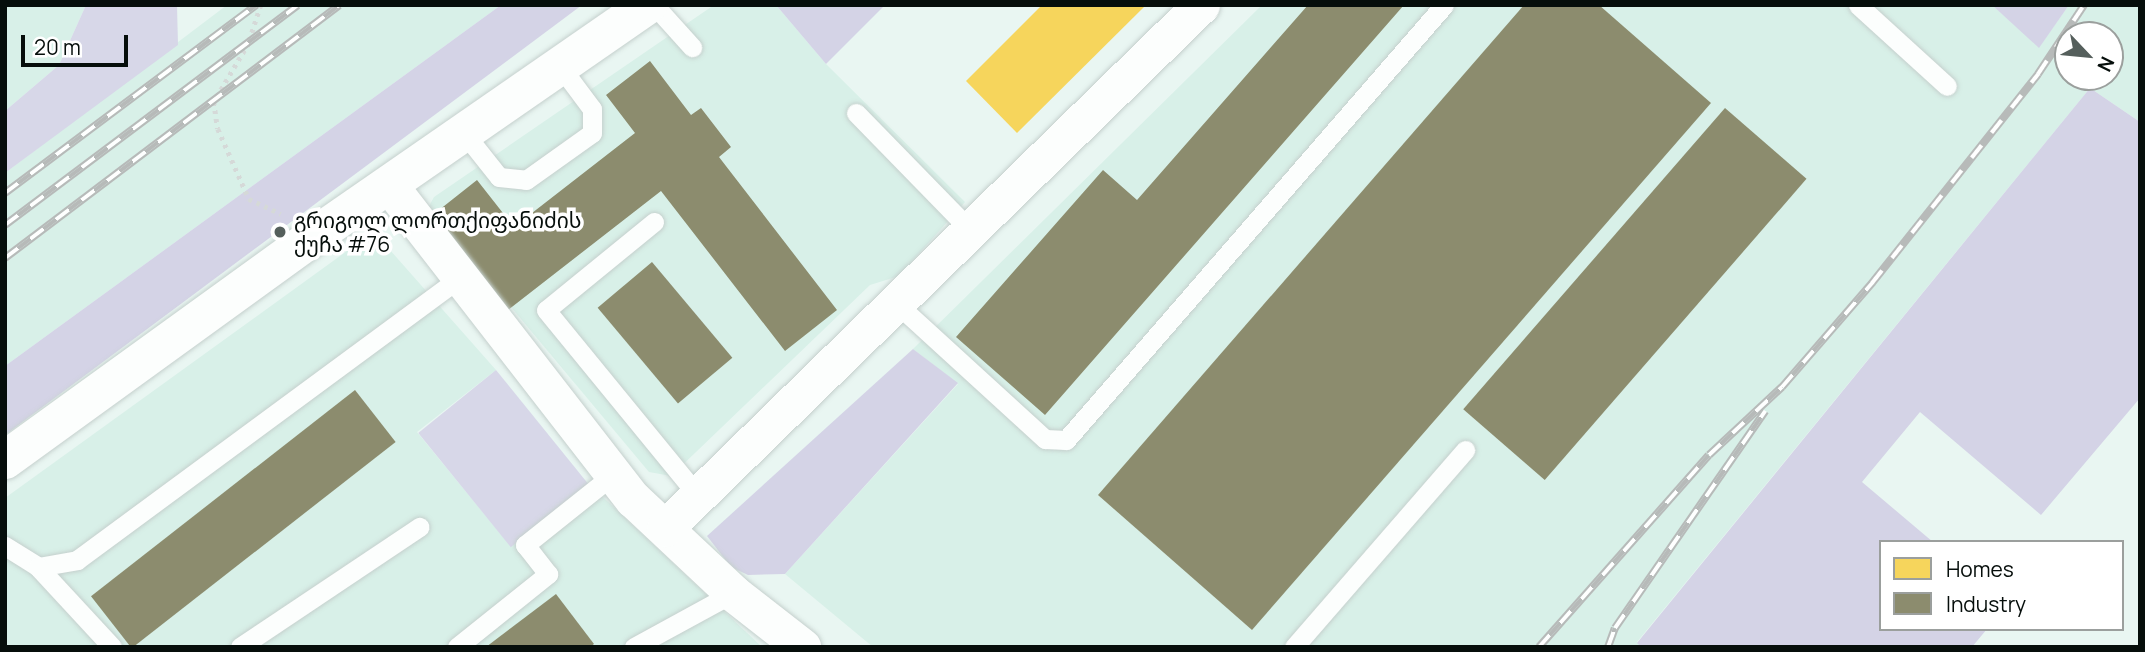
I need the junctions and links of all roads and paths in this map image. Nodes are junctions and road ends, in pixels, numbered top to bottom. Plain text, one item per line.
1 (261, 5) edge
2 (648, 5) edge
3 (654, 5) edge
4 (1201, 5) edge
5 (1444, 5) edge
6 (1858, 5) edge
7 (692, 47) dead end
8 (560, 66) junction
9 (1947, 86) dead end
10 (856, 113) dead end
11 (464, 133) junction
12 (389, 185) junction
13 (654, 222) dead end
14 (971, 230) junction
15 (320, 232) junction
16 (461, 277) junction
17 (896, 303) junction
18 (1465, 450) dead end
19 (5, 460) edge
20 (614, 474) junction
21 (698, 496) junction
22 (419, 527) dead end
23 (665, 528) junction
24 (5, 546) edge
25 (38, 567) junction
26 (733, 593) junction
27 (112, 647) edge
28 (240, 647) edge
29 (457, 647) edge
30 (634, 647) edge
31 (802, 647) edge
32 (1294, 647) edge

1 - 15 path
2 - 8 street
3 - 7 lane
4 - 14 street
5 - 17 lane
6 - 9 lane
8 - 11 street
8 - 11 lane
10 - 14 lane
11 - 12 street
12 - 15 street
12 - 16 street
13 - 21 lane
14 - 17 street
15 - 19 street
16 - 20 street
16 - 25 lane
17 - 21 street
18 - 32 lane
20 - 23 street
20 - 29 lane
21 - 23 street
22 - 28 lane
23 - 26 street
24 - 25 lane
25 - 27 lane
26 - 30 lane
26 - 31 street

